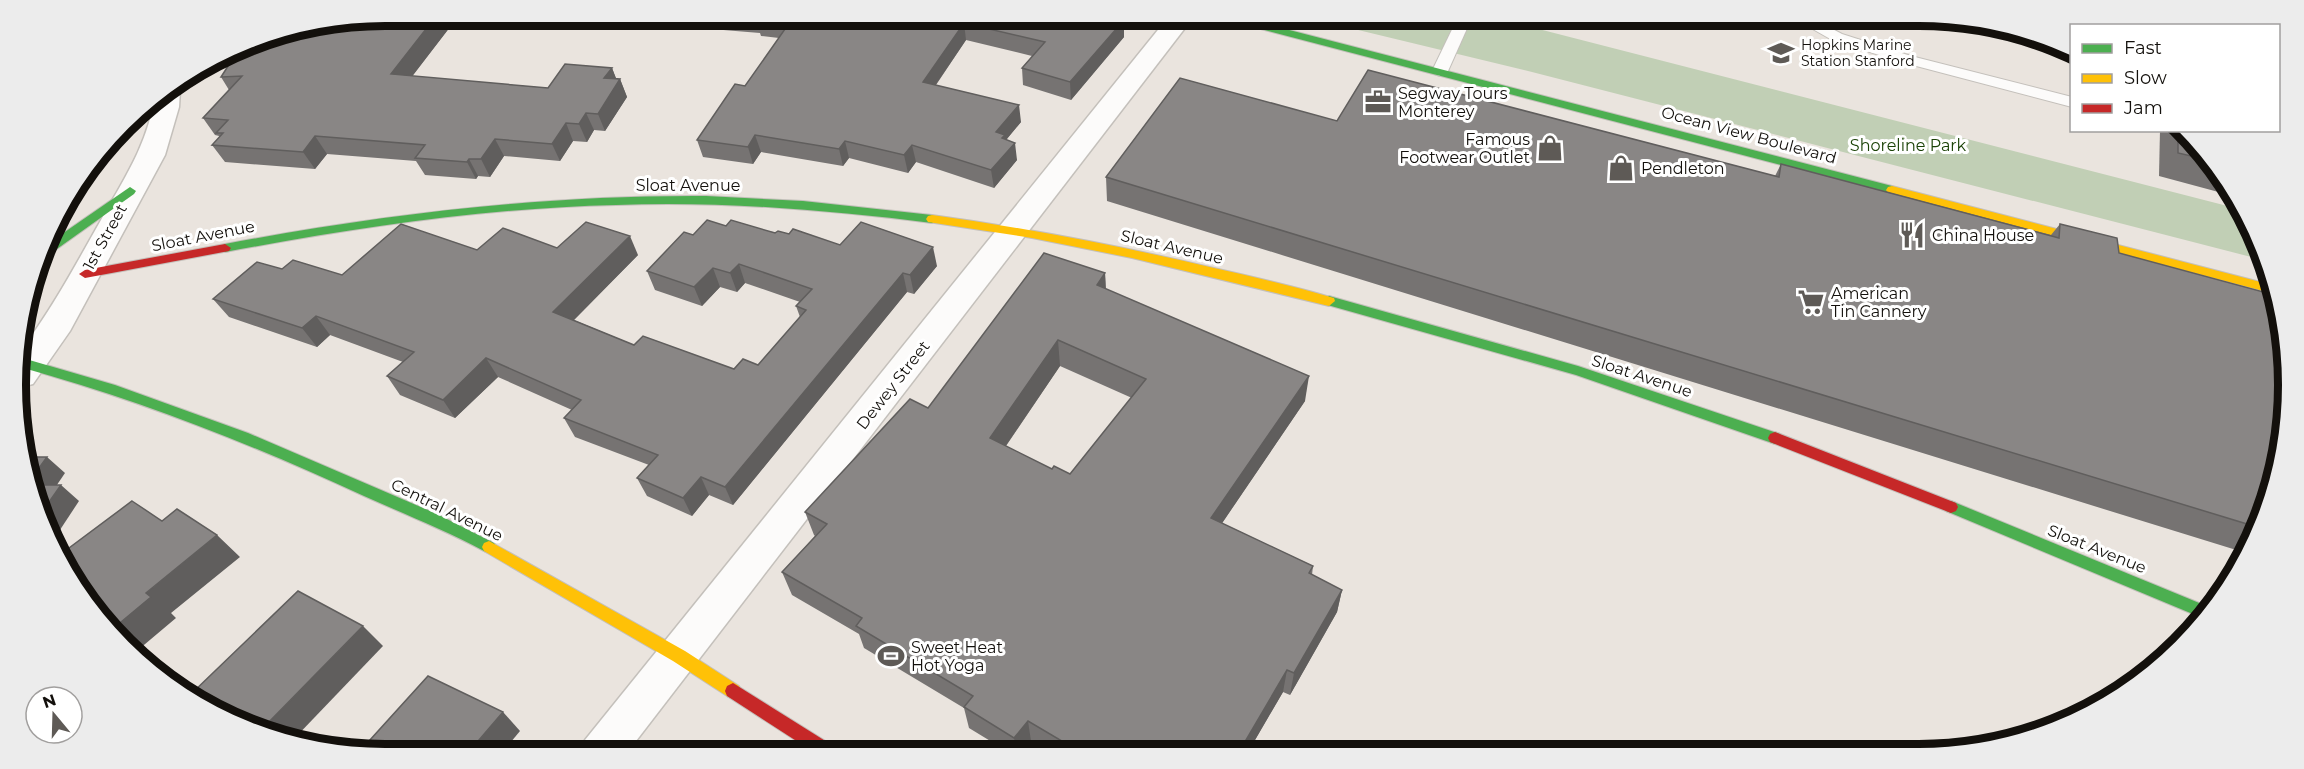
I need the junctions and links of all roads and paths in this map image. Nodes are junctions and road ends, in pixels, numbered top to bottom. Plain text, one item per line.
1 (1174, 26) edge
2 (1262, 26) edge
3 (1462, 26) edge
4 (1816, 26) edge
5 (1440, 71) junction
6 (168, 99) edge
7 (2070, 101) edge
8 (130, 191) junction
9 (1016, 230) junction
10 (53, 246) edge
11 (85, 274) junction
12 (2265, 288) edge
13 (26, 363) edge
14 (26, 368) edge
15 (2199, 609) edge
16 (679, 656) junction
17 (608, 744) edge
18 (815, 744) edge

1 - 9 street, Dewey Street
2 - 5 street, Ocean View Boulevard
3 - 5 lane
4 - 7 lane
5 - 12 street, Ocean View Boulevard
6 - 8 street, 1st Street
8 - 10 street
8 - 11 street, 1st Street
9 - 11 street, Sloat Avenue
9 - 15 street, Sloat Avenue
9 - 16 street, Dewey Street
11 - 13 street, 1st Street
14 - 16 street, Central Avenue
16 - 17 street, Dewey Street
16 - 18 street, Central Avenue

